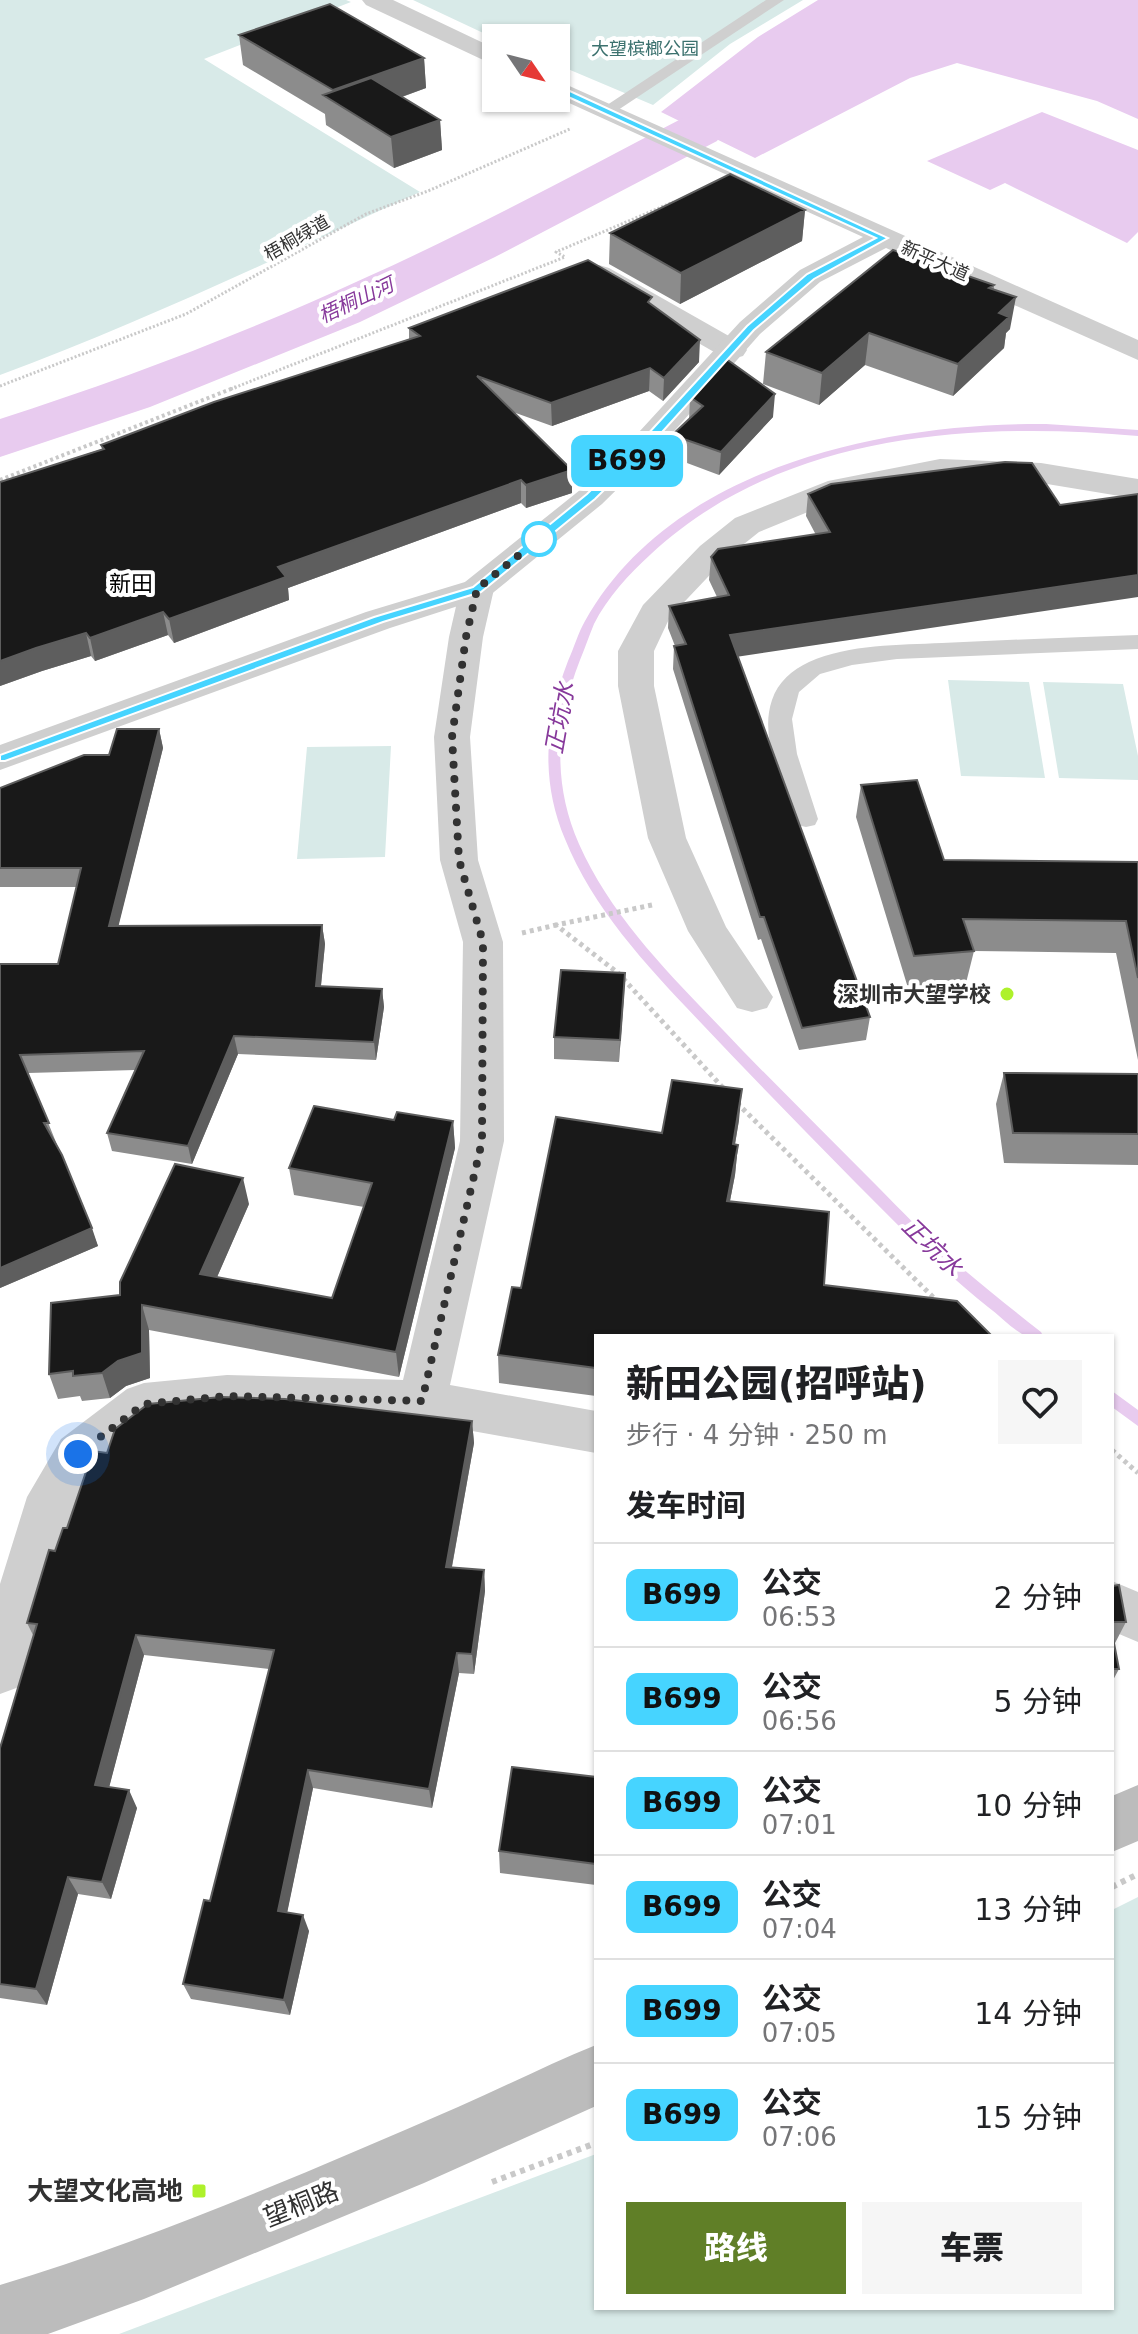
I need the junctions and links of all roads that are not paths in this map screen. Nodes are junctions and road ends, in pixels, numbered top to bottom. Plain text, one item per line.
1 (374, 0) edge
2 (776, 0) edge
3 (482, 52) edge
4 (570, 94) edge
5 (618, 116) junction
6 (883, 238) junction
7 (576, 274) edge
8 (1097, 334) junction
9 (1138, 343) edge
10 (732, 350) junction
11 (1138, 351) edge
12 (1138, 489) edge
13 (477, 589) junction
14 (1138, 642) edge
15 (0, 758) edge
16 (806, 819) dead end
17 (752, 997) dead end
18 (422, 1401) junction
19 (594, 1432) edge
20 (1114, 1606) edge
21 (1138, 1618) edge
22 (0, 1669) edge
23 (1138, 1812) edge
24 (1114, 1824) edge
25 (594, 2076) edge
26 (0, 2317) edge

1 - 3 street
2 - 5 lane
4 - 5 street, 新平大道
5 - 6 street, 新平大道
6 - 8 street, 新平大道
6 - 10 street
7 - 10 street
8 - 9 street, 新平大道
8 - 11 street, 新平大道
10 - 13 street
12 - 17 street
13 - 15 street
13 - 18 street
14 - 16 lane
18 - 19 street
18 - 22 street
20 - 21 street
23 - 24 main road
25 - 26 main road, 望桐路

